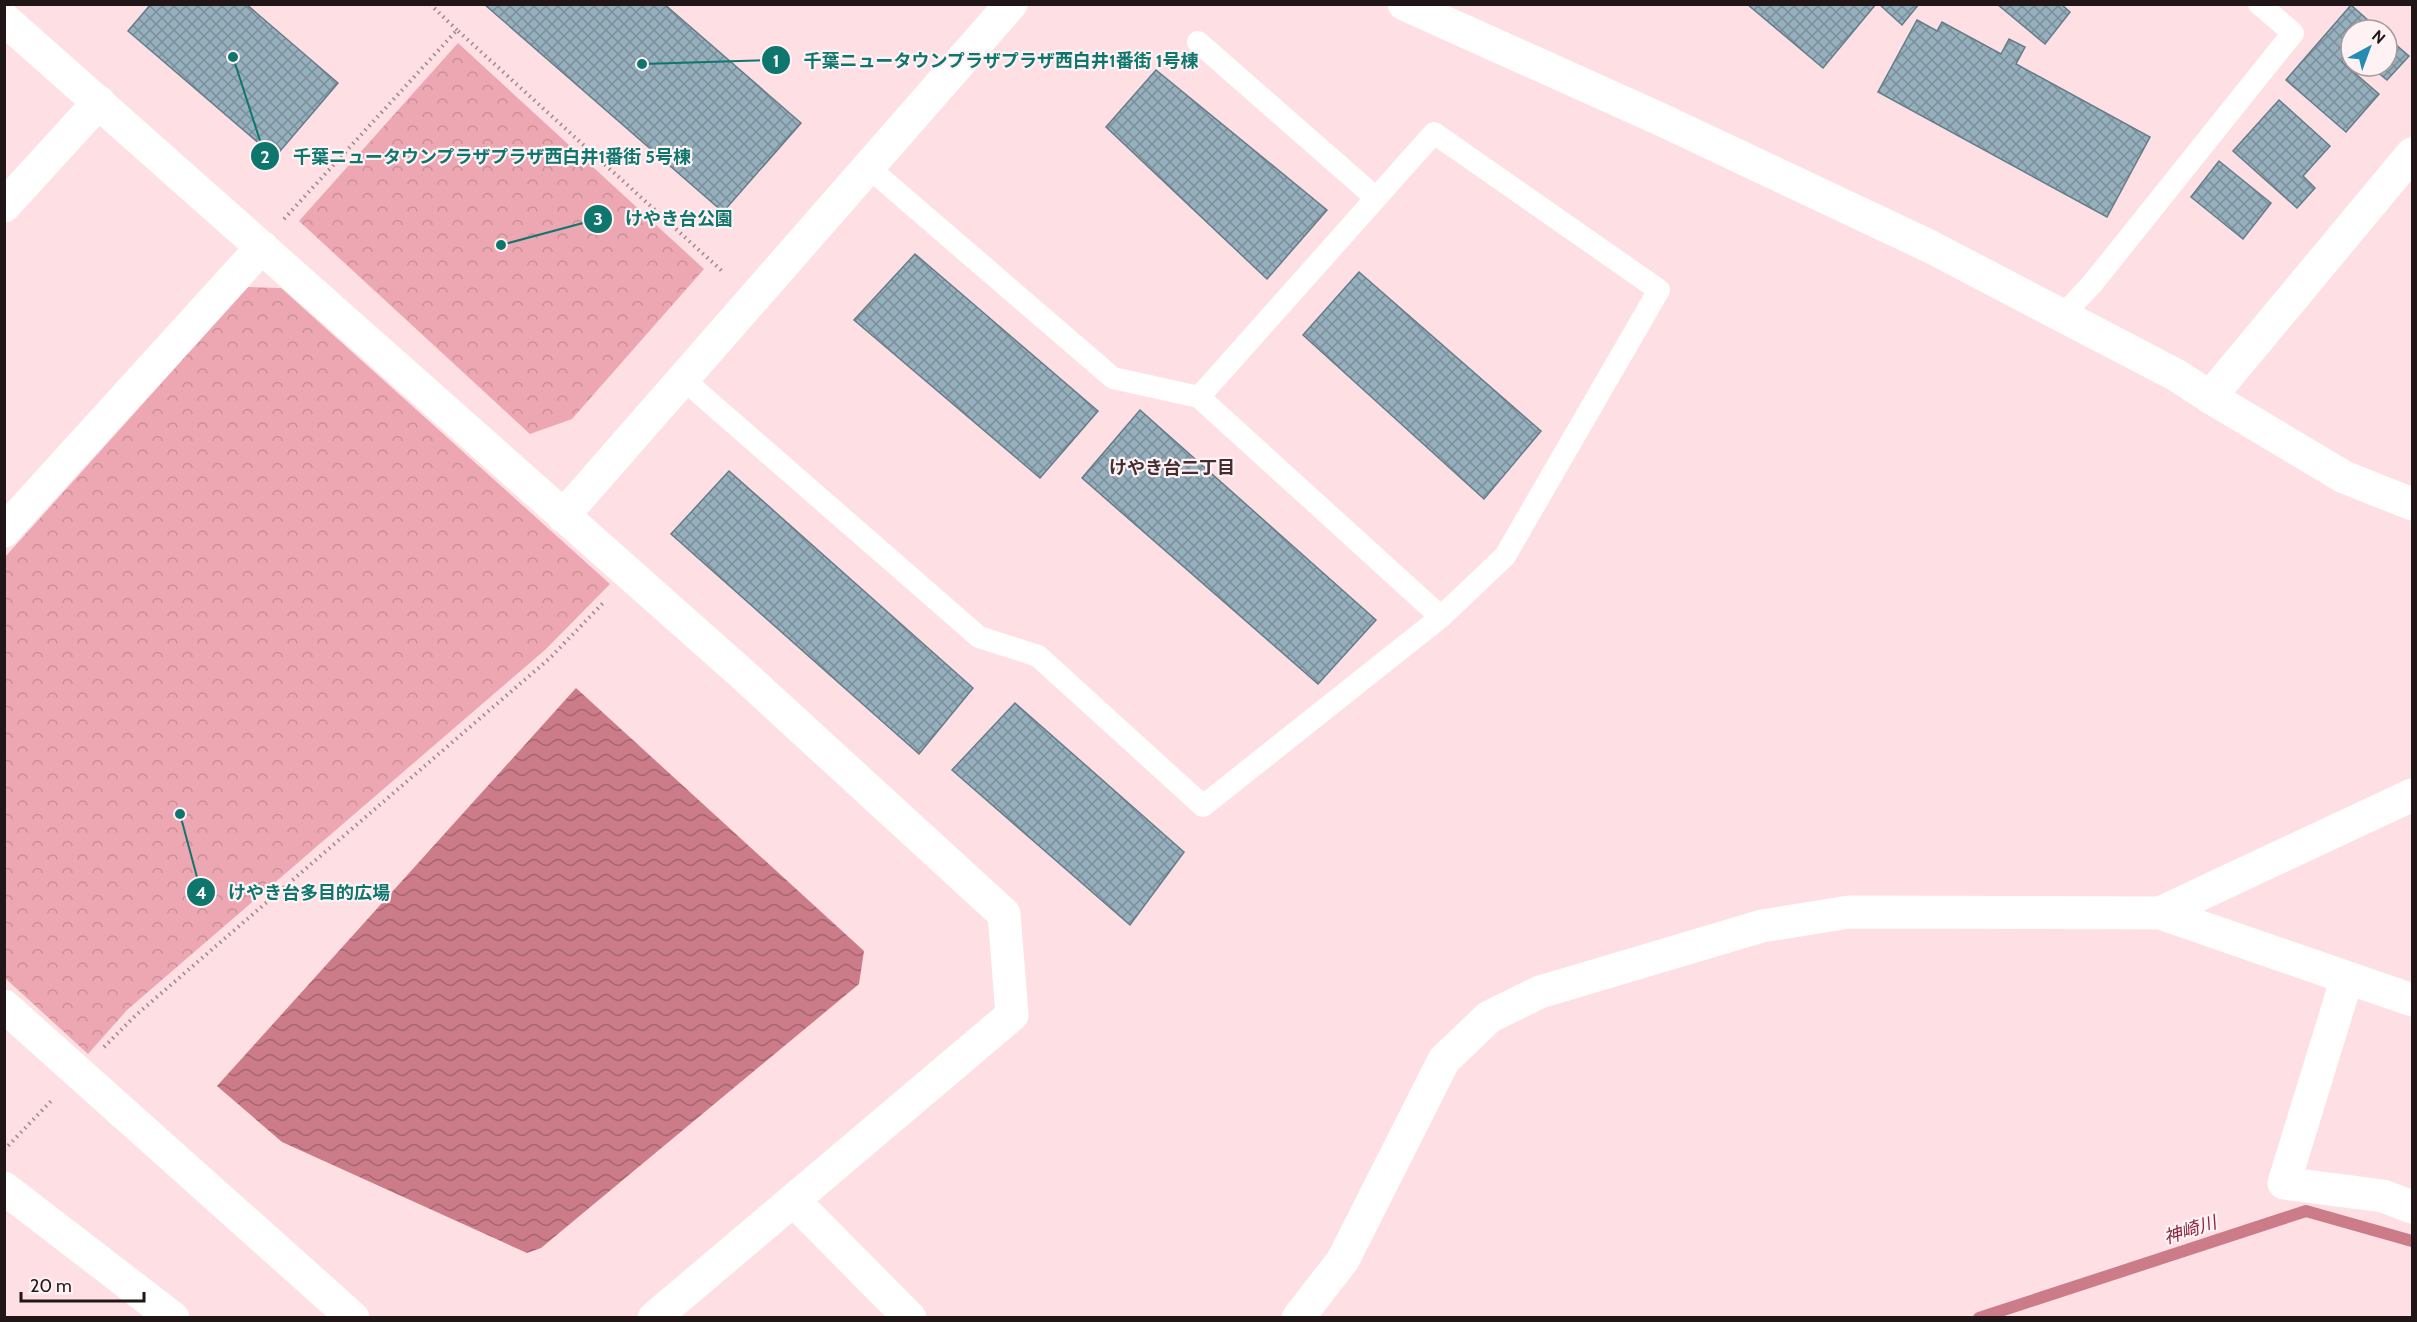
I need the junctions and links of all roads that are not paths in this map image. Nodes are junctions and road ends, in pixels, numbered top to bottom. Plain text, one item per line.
1 (1011, 4) edge
2 (1404, 4) edge
3 (2259, 4) edge
4 (4, 19) edge
5 (1198, 42) dead end
6 (99, 102) junction
7 (2412, 154) edge
8 (868, 167) junction
9 (1376, 198) junction
10 (4, 206) edge
11 (272, 235) junction
12 (2062, 316) junction
13 (683, 379) junction
14 (1199, 397) junction
15 (2210, 397) junction
16 (2412, 504) edge
17 (563, 516) junction
18 (4, 531) edge
19 (1441, 617) junction
20 (2412, 795) edge
21 (2160, 914) junction
22 (2347, 978) junction
23 (2412, 1000) edge
24 (4, 1006) edge
25 (4, 1188) edge
26 (793, 1200) junction
27 (2412, 1207) edge
28 (173, 1317) edge
29 (353, 1317) edge
30 (654, 1317) edge
31 (910, 1317) edge
32 (1298, 1317) edge

1 - 8 street
2 - 12 street
3 - 12 lane
4 - 6 street
5 - 9 lane
6 - 10 street
6 - 11 street
7 - 15 street
8 - 13 street
8 - 14 lane
9 - 14 lane
9 - 19 lane
11 - 17 street
11 - 18 street
12 - 15 street
13 - 17 street
13 - 19 lane
14 - 19 lane
15 - 16 street
17 - 26 street
20 - 21 street
21 - 22 street
21 - 32 street
22 - 23 street
22 - 27 street
24 - 29 street
25 - 28 street
26 - 30 street
26 - 31 street

